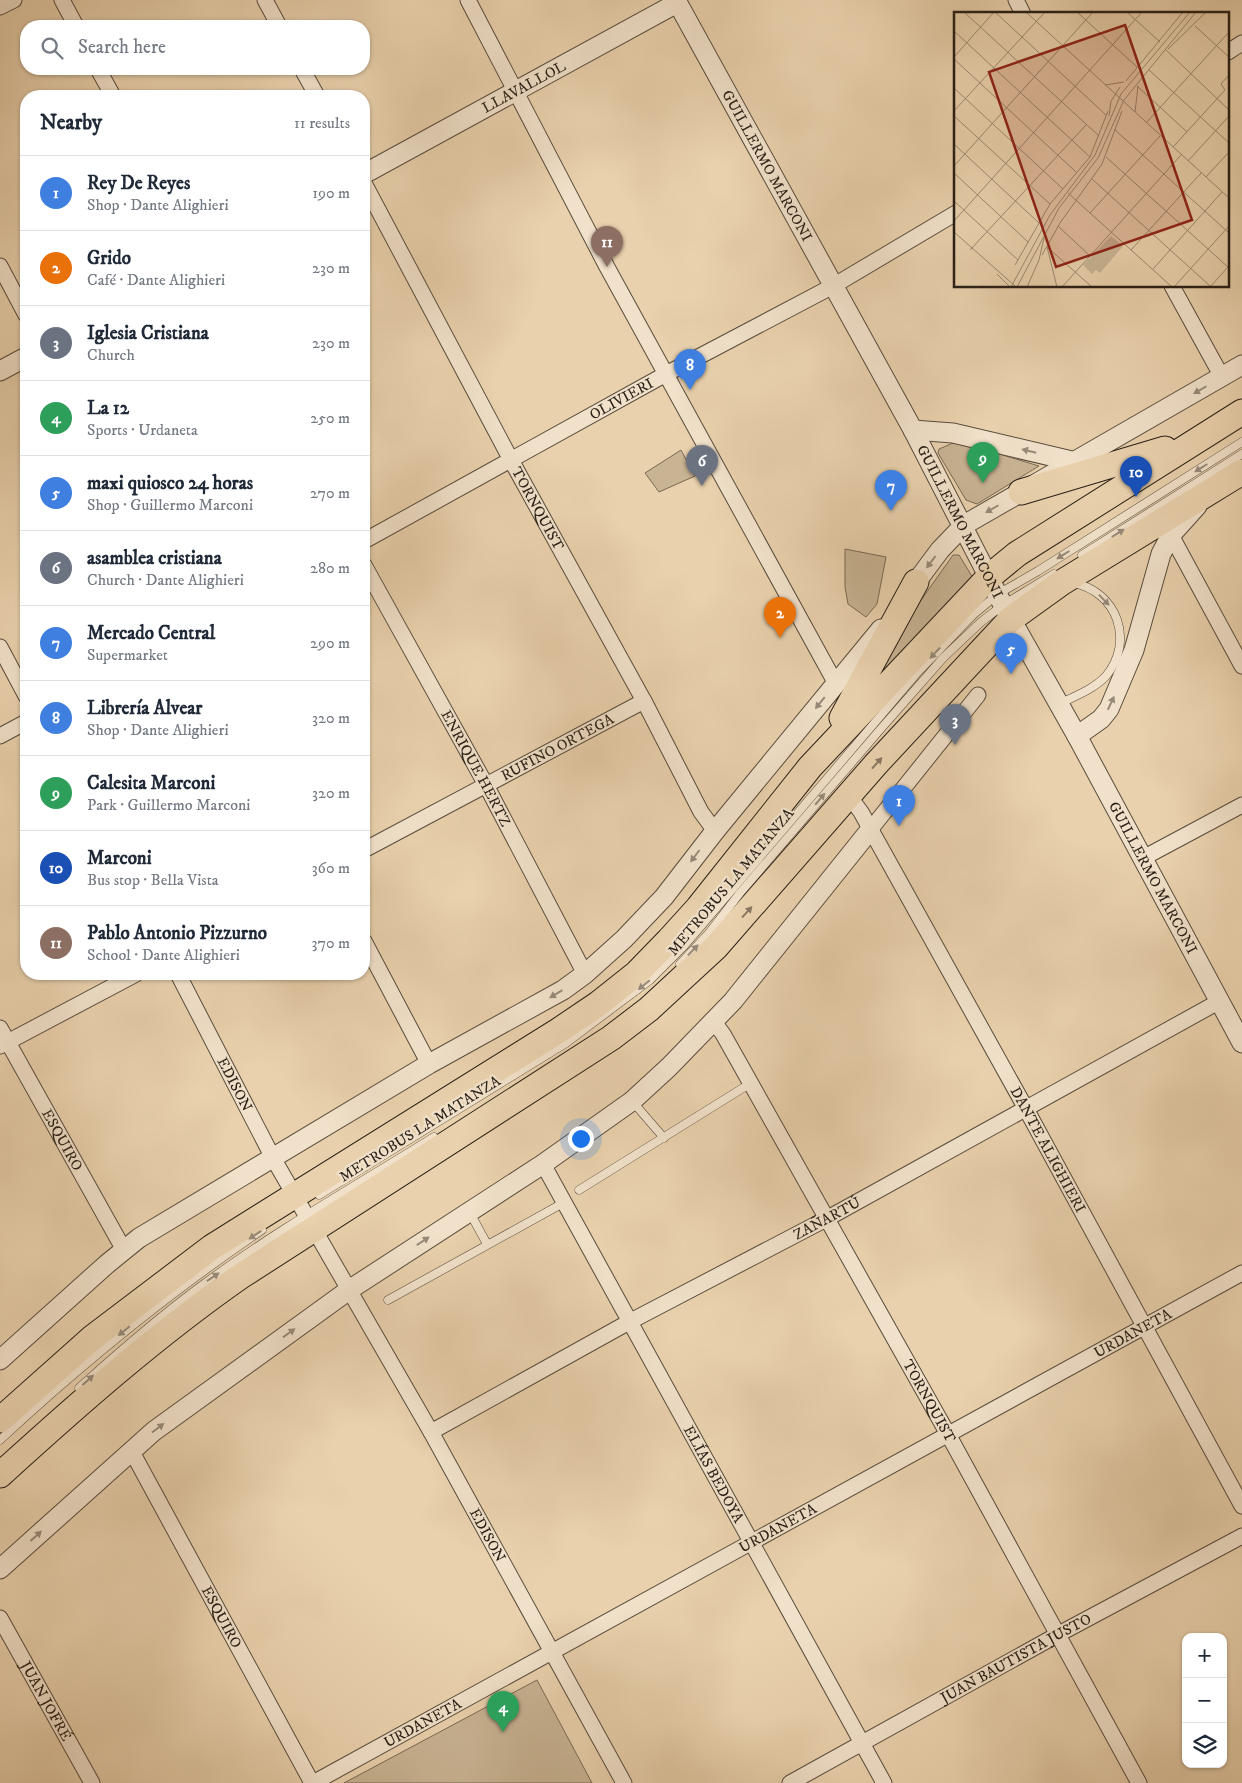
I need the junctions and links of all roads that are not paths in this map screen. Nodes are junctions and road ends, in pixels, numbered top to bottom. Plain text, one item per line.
1 (14, 0) edge
2 (62, 0) edge
3 (265, 0) edge
4 (468, 0) edge
5 (1016, 0) edge
6 (679, 1) edge
7 (0, 7) edge
8 (1022, 12) edge
9 (73, 20) edge
10 (276, 20) edge
11 (1242, 44) edge
12 (1230, 51) edge
13 (101, 75) edge
14 (305, 75) edge
15 (110, 90) edge
16 (314, 90) edge
17 (517, 91) junction
18 (370, 171) edge
19 (370, 195) edge
20 (954, 215) edge
21 (0, 266) edge
22 (833, 286) junction
23 (1173, 288) edge
24 (20, 304) edge
25 (20, 360) edge
26 (1242, 365) edge
27 (0, 371) edge
28 (666, 374) junction
29 (1222, 377) junction
30 (1242, 412) edge
31 (1215, 428) junction
32 (913, 430) junction
33 (1242, 442) edge
34 (1242, 454) edge
35 (511, 460) junction
36 (1076, 462) junction
37 (1242, 472) edge
38 (1021, 492) junction
39 (1210, 492) junction
40 (964, 525) junction
41 (1171, 535) junction
42 (370, 538) edge
43 (1076, 559) dead end
44 (370, 576) edge
45 (1060, 576) junction
46 (916, 582) junction
47 (1000, 599) junction
48 (0, 647) edge
49 (1242, 666) edge
50 (836, 684) junction
51 (20, 685) edge
52 (978, 695) dead end
53 (644, 700) junction
54 (1058, 704) junction
55 (20, 725) edge
56 (0, 736) edge
57 (1077, 736) junction
58 (810, 767) junction
59 (486, 785) junction
60 (849, 796) junction
61 (1242, 805) edge
62 (870, 830) junction
63 (715, 831) junction
64 (370, 847) edge
65 (1143, 858) junction
66 (370, 951) edge
67 (677, 967) dead end
68 (585, 974) junction
69 (124, 980) edge
70 (181, 980) edge
71 (1220, 1001) junction
72 (714, 1022) junction
73 (2, 1039) edge
74 (1242, 1043) edge
75 (429, 1064) junction
76 (751, 1083) junction
77 (632, 1101) junction
78 (1025, 1107) junction
79 (440, 1134) dead end
80 (664, 1138) junction
81 (272, 1158) junction
82 (371, 1163) junction
83 (543, 1164) junction
84 (579, 1190) dead end
85 (565, 1202) junction
86 (304, 1206) junction
87 (469, 1211) junction
88 (828, 1218) junction
89 (270, 1225) dead end
90 (487, 1244) junction
91 (124, 1250) junction
92 (1242, 1273) edge
93 (348, 1290) junction
94 (388, 1300) dead end
95 (629, 1322) junction
96 (1146, 1327) junction
97 (0, 1360) edge
98 (70, 1396) dead end
99 (0, 1420) edge
100 (431, 1432) junction
101 (949, 1436) junction
102 (0, 1440) edge
103 (131, 1450) junction
104 (0, 1475) edge
105 (1242, 1506) edge
106 (1242, 1536) edge
107 (751, 1545) junction
108 (0, 1569) edge
109 (0, 1618) edge
110 (1057, 1635) junction
111 (553, 1651) junction
112 (862, 1743) junction
113 (92, 1783) edge
114 (312, 1783) edge
115 (624, 1783) edge
116 (790, 1783) edge
117 (884, 1783) edge
118 (1139, 1783) edge

1 - 7 street
2 - 9 street
3 - 10 street
4 - 17 street
5 - 8 street
6 - 17 street, LLAVALLOL
6 - 22 street, GUILLERMO MARCONI
11 - 12 street
13 - 15 street
14 - 16 street
17 - 18 street, LLAVALLOL
17 - 28 street
19 - 35 street, TORNQUIST
20 - 22 street, OLIVIERI
21 - 24 street
22 - 28 street, OLIVIERI
22 - 32 street, GUILLERMO MARCONI
23 - 29 street
25 - 27 street
26 - 29 street
28 - 35 street, OLIVIERI
28 - 50 street
29 -> 36 street
30 - 31 highway
31 - 38 highway
31 - 47 highway
36 -> 32 street
32 - 40 street, GUILLERMO MARCONI
33 -> 47 lane, METROBUS LA MATANZA
43 -> 34 lane
35 - 42 street, OLIVIERI
35 - 53 street, TORNQUIST
36 - 38 street
37 - 39 highway
38 -> 40 street
39 - 41 street
39 - 45 highway
40 -> 46 street
40 - 47 street, GUILLERMO MARCONI
41 - 49 street
57 -> 41 street
44 - 59 street, ENRIQUE HERTZ
45 - 47 highway
45 -> 54 lane
46 - 50 street
46 - 58 highway
47 - 54 street, GUILLERMO MARCONI
47 - 58 highway
60 -> 47 highway
67 -> 47 lane, METROBUS LA MATANZA
47 -> 82 lane, METROBUS LA MATANZA
48 - 51 street
50 -> 63 street
52 - 62 street
53 - 59 street, RUFINO ORTEGA
53 - 63 street, TORNQUIST
54 - 57 street, GUILLERMO MARCONI
55 - 56 street
57 - 65 street, GUILLERMO MARCONI
58 - 86 highway
59 - 64 street, RUFINO ORTEGA
59 - 68 street, ENRIQUE HERTZ
60 - 62 street, DANTE ALIGHIERI
86 -> 60 highway
61 - 65 street
62 - 72 street
62 - 78 street, DANTE ALIGHIERI
63 -> 68 street
65 - 71 street, GUILLERMO MARCONI
66 - 75 street
68 -> 75 street
69 - 73 street
70 - 81 street, EDISON
71 - 74 street, GUILLERMO MARCONI
71 - 78 street, ZAÑARTÚ
72 - 76 street, TORNQUIST
72 - 77 street
73 - 91 street, ESQUIRO
75 - 81 street
76 - 80 lane
76 - 88 street, TORNQUIST
77 - 80 lane
77 - 83 street
78 - 88 street, ZAÑARTÚ
78 - 96 street, DANTE ALIGHIERI
79 - 86 lane, METROBUS LA MATANZA
80 - 84 lane
81 - 86 street, EDISON
81 - 91 street
82 - 86 lane, METROBUS LA MATANZA
82 - 86 lane, METROBUS LA MATANZA
83 - 85 street, ELÍAS BEDOYA
83 - 87 street
85 - 90 lane
85 - 95 street, ELÍAS BEDOYA
86 - 93 street, EDISON
98 -> 86 lane, METROBUS LA MATANZA
86 - 99 highway
86 - 104 highway
87 - 90 lane
93 -> 87 street
88 - 95 street, ZAÑARTÚ
88 - 101 street, TORNQUIST
89 -> 102 lane
90 - 94 lane
91 - 97 street
92 - 96 street, URDANETA
93 - 100 street, EDISON
103 -> 93 street
95 - 100 street, ZAÑARTÚ
95 - 107 street, ELÍAS BEDOYA
96 - 101 street, URDANETA
96 - 105 street, DANTE ALIGHIERI
100 - 111 street, EDISON
101 - 107 street, URDANETA
101 - 110 street, TORNQUIST
108 -> 103 street
103 - 114 street, ESQUIRO
106 - 110 street, JUAN BAUTISTA JUSTO
107 - 111 street, URDANETA
107 - 112 street, ELÍAS BEDOYA
109 - 113 street, JUAN JOFRÉ
110 - 112 street, JUAN BAUTISTA JUSTO
110 - 118 street, TORNQUIST
111 - 114 street, URDANETA
111 - 115 street, EDISON
112 - 116 street, JUAN BAUTISTA JUSTO
112 - 117 street, ELÍAS BEDOYA

